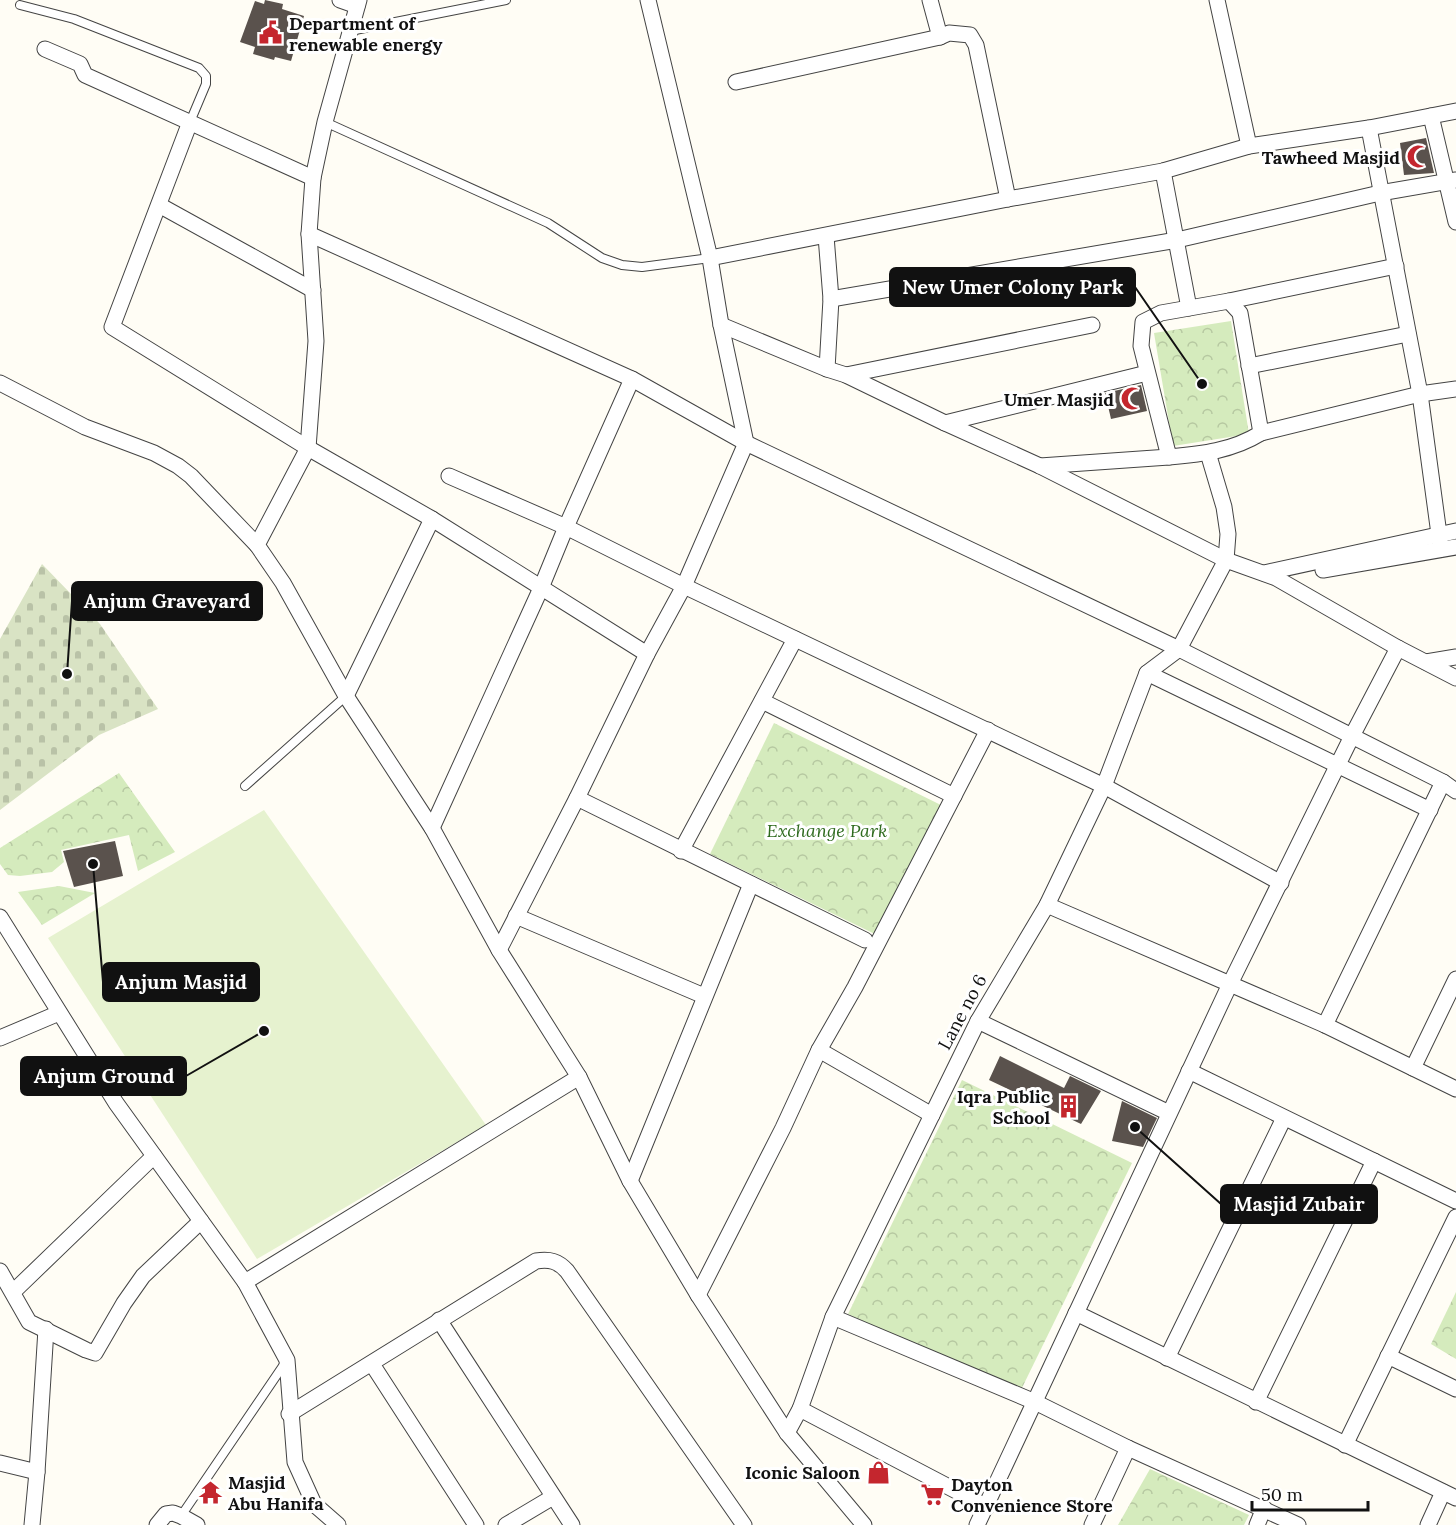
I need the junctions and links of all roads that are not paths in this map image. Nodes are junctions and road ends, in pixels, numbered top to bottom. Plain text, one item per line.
1 (340, 0) edge
2 (506, 0) edge
3 (648, 0) edge
4 (930, 0) edge
5 (1218, 0) edge
6 (358, 3) edge
7 (20, 5) dead end
8 (350, 31) junction
9 (940, 37) junction
10 (45, 49) dead end
11 (736, 82) dead end
12 (1456, 111) edge
13 (1431, 116) junction
14 (190, 122) junction
15 (325, 122) junction
16 (1369, 128) junction
17 (1249, 146) junction
18 (1163, 171) junction
19 (313, 178) junction
20 (1452, 181) edge
21 (1380, 193) junction
22 (1008, 199) junction
23 (159, 206) junction
24 (1456, 222) edge
25 (309, 234) junction
26 (826, 236) junction
27 (1177, 240) junction
28 (710, 258) junction
29 (1396, 266) junction
30 (313, 290) junction
31 (831, 298) junction
32 (1229, 301) junction
33 (1189, 308) junction
34 (721, 325) junction
35 (1092, 325) dead end
36 (1408, 334) junction
37 (1249, 366) junction
38 (827, 369) junction
39 (1147, 373) junction
40 (846, 375) junction
41 (632, 379) junction
42 (0, 383) edge
43 (1456, 389) edge
44 (1420, 394) junction
45 (945, 423) junction
46 (1261, 433) junction
47 (747, 443) junction
48 (308, 448) junction
49 (1208, 453) junction
50 (1169, 457) junction
51 (1040, 466) junction
52 (449, 476) dead end
53 (432, 519) junction
54 (566, 527) junction
55 (1456, 531) edge
56 (1438, 533) junction
57 (257, 545) junction
58 (1448, 548) edge
59 (1226, 560) junction
60 (1270, 575) junction
61 (684, 586) junction
62 (541, 588) junction
63 (795, 639) junction
64 (1398, 648) junction
65 (1179, 649) junction
66 (647, 654) junction
67 (1456, 657) edge
68 (1426, 662) junction
69 (1147, 673) junction
70 (1456, 678) edge
71 (346, 696) junction
72 (762, 701) junction
73 (988, 730) junction
74 (1352, 736) junction
75 (1338, 766) junction
76 (245, 786) dead end
77 (1104, 786) junction
78 (1450, 787) edge
79 (954, 796) junction
80 (577, 798) junction
81 (1430, 810) junction
82 (432, 828) junction
83 (681, 851) junction
84 (1281, 883) junction
85 (751, 884) junction
86 (1047, 905) junction
87 (516, 916) junction
88 (0, 917) edge
89 (865, 940) dead end
90 (498, 950) junction
91 (1456, 979) edge
92 (1230, 984) junction
93 (704, 996) junction
94 (59, 1013) junction
95 (978, 1021) junction
96 (1325, 1025) junction
97 (0, 1038) edge
98 (819, 1050) junction
99 (1413, 1068) junction
100 (1189, 1071) junction
101 (579, 1077) junction
102 (1456, 1089) edge
103 (1169, 1113) junction
104 (932, 1115) junction
105 (1284, 1118) junction
106 (154, 1156) junction
107 (1374, 1161) junction
108 (630, 1181) junction
109 (1456, 1201) edge
110 (1456, 1217) edge
111 (201, 1221) junction
112 (0, 1271) edge
113 (245, 1282) junction
114 (13, 1292) junction
115 (698, 1295) junction
116 (1076, 1313) junction
117 (833, 1317) junction
118 (439, 1320) junction
119 (46, 1329) junction
120 (1388, 1356) junction
121 (1167, 1358) junction
122 (286, 1360) junction
123 (372, 1364) junction
124 (1456, 1389) edge
125 (1035, 1402) junction
126 (1256, 1402) junction
127 (800, 1409) junction
128 (289, 1414) junction
129 (787, 1433) junction
130 (1345, 1444) junction
131 (1128, 1448) junction
132 (0, 1463) edge
133 (38, 1472) junction
134 (1450, 1495) edge
135 (553, 1497) junction
136 (987, 1507) junction
137 (1264, 1508) junction
138 (181, 1516) junction
139 (32, 1525) edge
140 (157, 1525) edge
141 (197, 1525) edge
142 (338, 1525) edge
143 (476, 1525) edge
144 (506, 1525) edge
145 (572, 1525) edge
146 (744, 1525) edge
147 (864, 1525) edge
148 (977, 1525) edge
149 (1092, 1525) edge
150 (1257, 1525) edge
151 (1298, 1525) edge
152 (1428, 1525) edge

1 - 6 street
2 - 8 lane
3 - 28 street
4 - 9 street
5 - 17 street
6 - 8 street
7 - 14 lane
8 - 15 street
9 - 11 street
9 - 22 street
10 - 14 street
12 - 13 street
13 - 16 street
13 - 20 street
14 - 19 street
14 - 23 street
15 - 19 street
15 - 28 lane
16 - 17 street
16 - 21 street
17 - 18 street
18 - 22 street
18 - 27 street
19 - 25 street
20 - 21 street
20 - 24 street
21 - 27 street
21 - 29 street
22 - 26 street
23 - 30 street
23 - 48 street
25 - 30 street
25 - 41 street
26 - 28 street
26 - 31 street
27 - 31 street
27 - 33 street
28 - 34 street
29 - 32 street
29 - 36 street
30 - 48 street
31 - 38 street
32 - 33 street
32 - 37 street
33 - 39 street
34 - 38 street
34 - 47 street
35 - 40 street
36 - 37 street
36 - 44 street
37 - 46 street
38 - 40 street
39 - 45 street
39 - 50 street
40 - 45 street
41 - 47 street
41 - 54 street
42 - 57 street
43 - 44 street
44 - 46 street
44 - 56 street
45 - 51 street
46 - 49 street
47 - 61 street
47 - 65 street
48 - 53 street
48 - 57 street
49 - 50 street
49 - 59 street
50 - 51 street
51 - 59 street
52 - 54 street
53 - 62 street
53 - 71 street
54 - 61 street
54 - 62 street
55 - 56 street
56 - 58 street
56 - 60 street
57 - 71 street
58 - 60 street
59 - 60 street
59 - 65 street
60 - 64 street
61 - 63 street
61 - 66 street
62 - 66 street
62 - 82 street
63 - 72 street
63 - 73 street
64 - 68 street
64 - 74 street
65 - 69 street
65 - 74 street
66 - 80 street
67 - 68 street
68 - 70 street
69 - 75 street
69 - 77 street, Lane no 6
71 - 76 lane
71 - 82 street
72 - 79 street
72 - 83 street
73 - 77 street
73 - 79 street
74 - 75 street
74 - 78 street
75 - 81 street
75 - 84 street
77 - 84 street
77 - 86 street, Lane no 6
78 - 81 street
79 - 98 street
80 - 83 street
80 - 87 street
81 - 96 street
82 - 90 street
83 - 85 street
84 - 92 street
85 - 89 street
85 - 93 street
86 - 92 street
86 - 95 street, Lane no 6
87 - 90 street
87 - 93 street
88 - 94 street
90 - 101 street
91 - 99 street
92 - 96 street
92 - 100 street
93 - 108 street
94 - 97 street
94 - 106 street
95 - 103 street
95 - 104 street, Lane no 6
96 - 99 street
98 - 104 street
98 - 115 street
99 - 102 street
100 - 103 street
100 - 105 street
101 - 108 street
101 - 113 street
103 - 116 street
104 - 117 street, Lane no 6
105 - 107 street
105 - 121 street
106 - 111 street
106 - 114 street
107 - 109 street
107 - 126 street
108 - 115 street
110 - 120 street
111 - 113 street
111 - 119 street
112 - 114 street
113 - 122 street
114 - 119 street
115 - 129 street
116 - 121 street
116 - 125 street
117 - 125 street
117 - 127 street, Lane no 6
118 - 123 street
118 - 135 street
118 - 146 street
119 - 133 street
120 - 124 street
120 - 130 street
121 - 126 street
122 - 128 street
122 - 138 lane
123 - 128 street
123 - 143 street
125 - 131 street
125 - 136 street
126 - 130 street
127 - 129 street, Lane no 6
127 - 136 street
128 - 142 street
129 - 147 street
130 - 134 street
131 - 137 street
131 - 149 street
132 - 133 street
133 - 139 street
134 - 152 street
135 - 144 street
135 - 145 street
136 - 148 street
137 - 150 street
137 - 151 street
138 - 140 street
138 - 141 street

